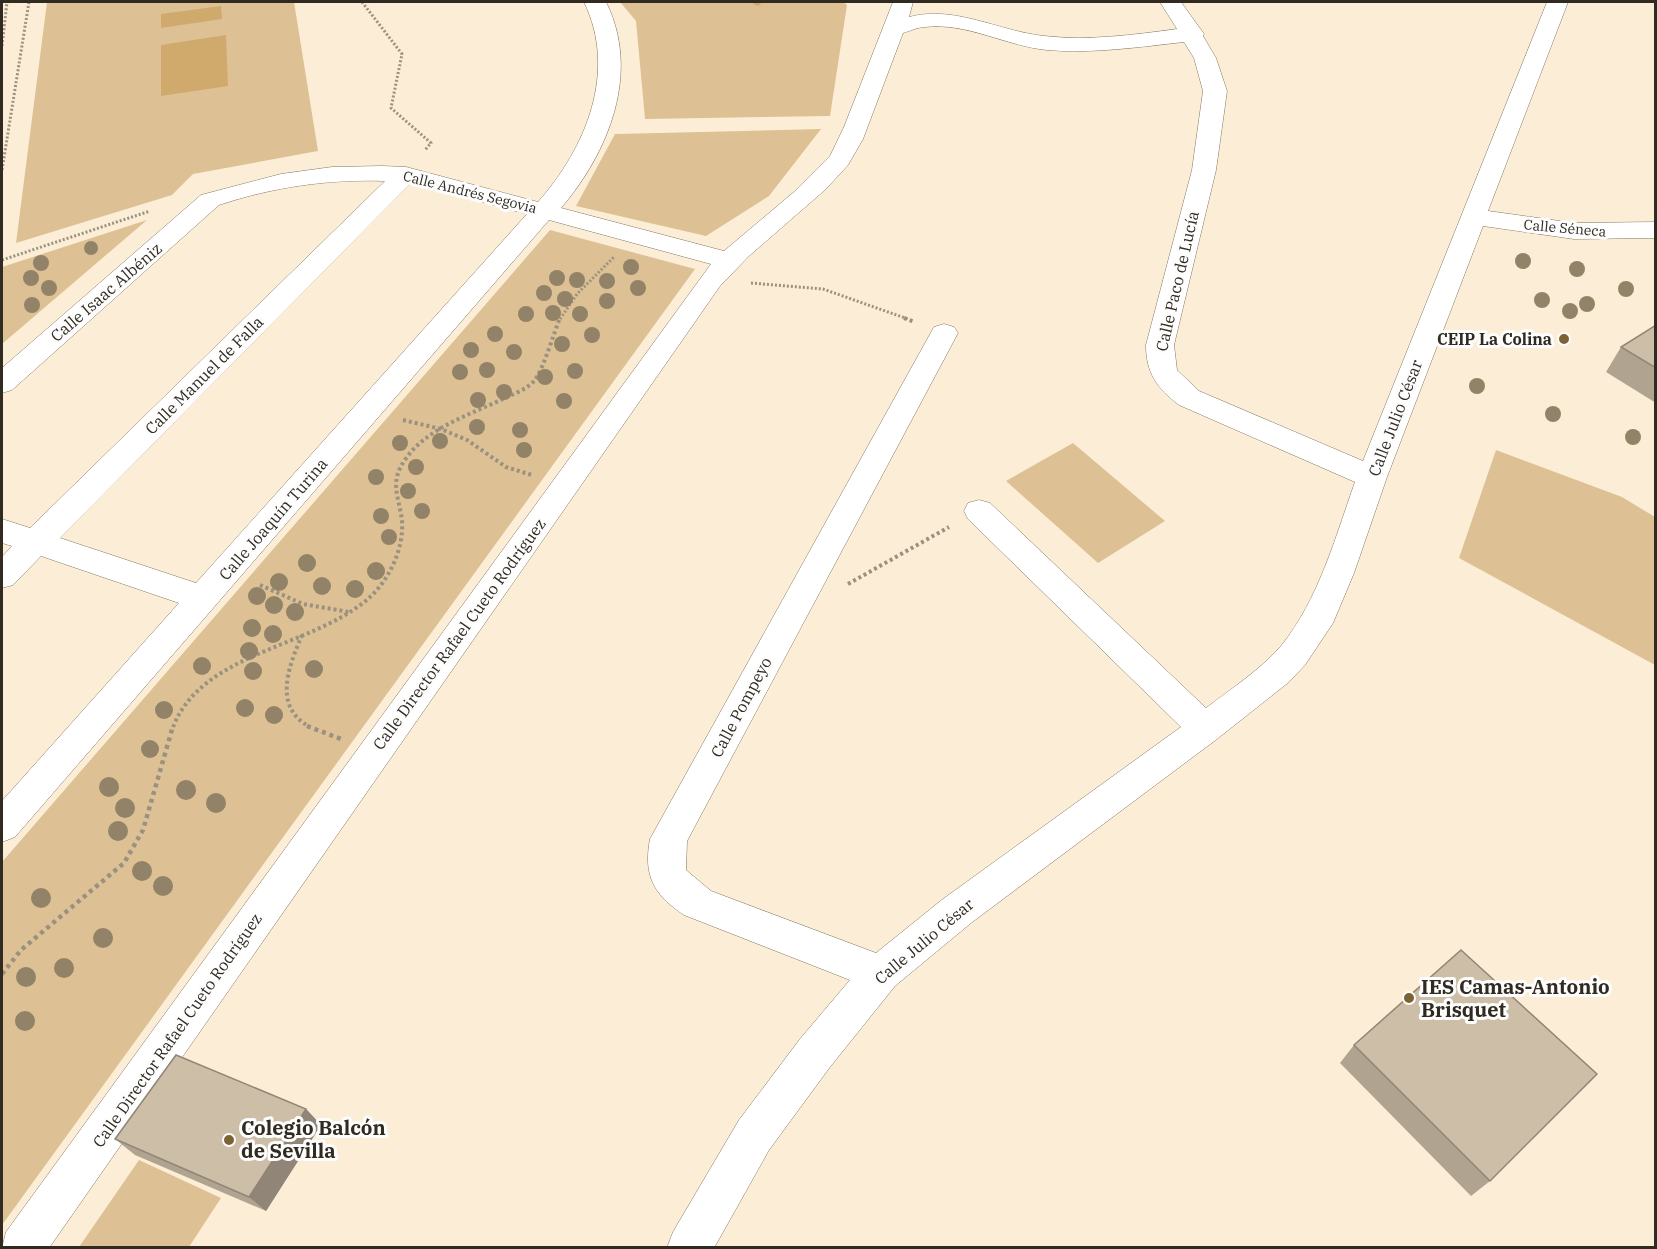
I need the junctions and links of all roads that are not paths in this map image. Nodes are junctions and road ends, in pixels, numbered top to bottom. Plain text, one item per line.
1 (595, 2) edge
2 (1171, 2) edge
3 (1557, 2) edge
4 (899, 15) edge
5 (1193, 34) junction
6 (406, 174) junction
7 (210, 200) joint
8 (545, 211) junction
9 (1474, 217) junction
10 (1656, 230) edge
11 (719, 270) junction
12 (944, 333) road end
13 (2, 383) edge
14 (1372, 477) junction
15 (979, 511) road end
16 (2, 531) edge
17 (36, 542) junction
18 (2, 576) edge
19 (203, 598) junction
20 (1205, 729) junction
21 (2, 826) edge
22 (881, 973) junction
23 (22, 1248) edge
24 (689, 1248) edge

1 - 8 street, Calle Joaquín Turina
2 - 5 street, Calle Paco de Lucía
3 - 9 street, Calle Julio César
4 - 5 street, Calle Director Rafael Cueto Rodríguez
4 - 11 street, Calle Director Rafael Cueto Rodríguez
5 - 14 street, Calle Paco de Lucía
6 - 7 street, Calle Andrés Segovia
6 - 8 street, Calle Andrés Segovia
6 - 17 street, Calle Manuel de Falla
7 - 13 street, Calle Isaac Albéniz
8 - 11 street, Calle Andrés Segovia
8 - 19 street, Calle Joaquín Turina
9 - 10 street, Calle Séneca
9 - 14 street, Calle Julio César
11 - 23 street, Calle Director Rafael Cueto Rodríguez
12 - 22 street, Calle Pompeyo
14 - 20 street, Calle Julio César
15 - 20 street
16 - 17 street
17 - 18 street, Calle Manuel de Falla
17 - 19 street
19 - 21 street, Calle Joaquín Turina
20 - 22 street, Calle Julio César
22 - 24 street, Calle Julio César

